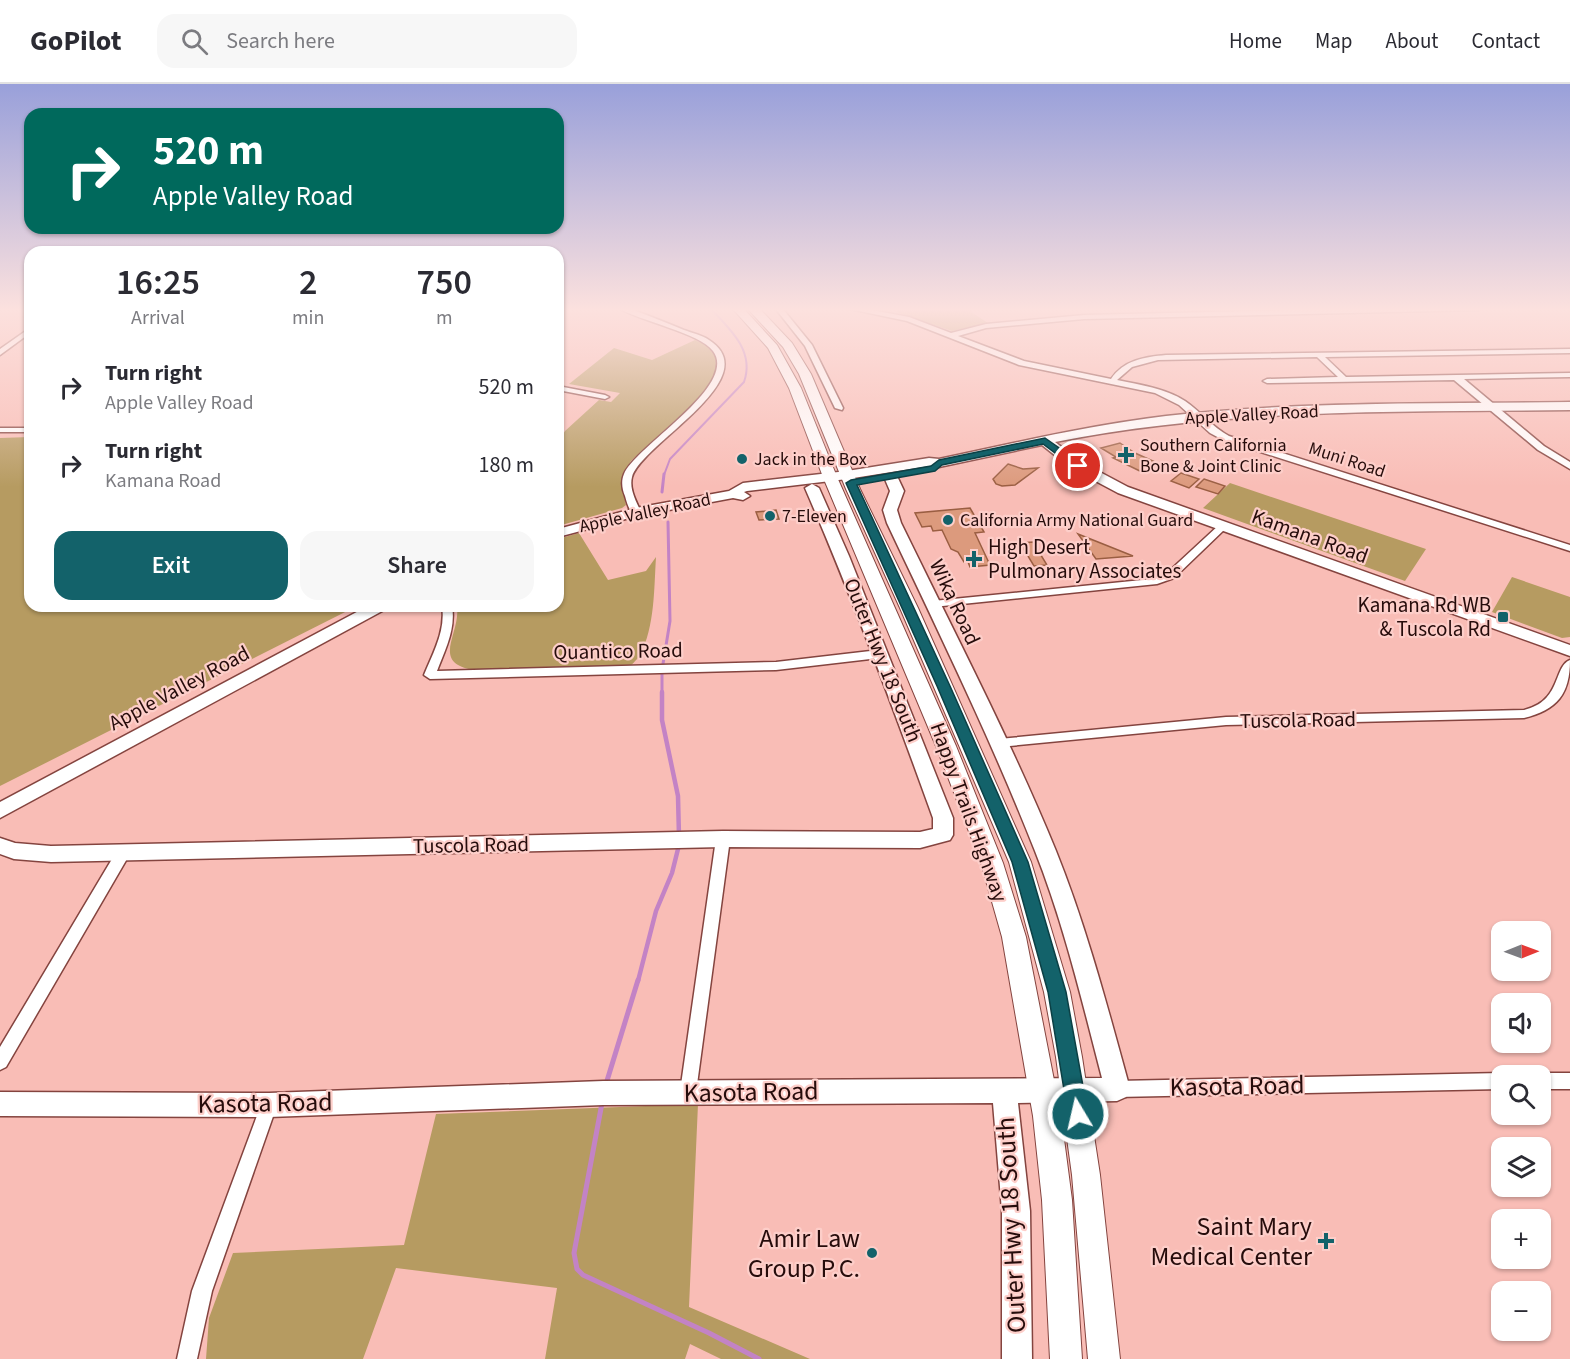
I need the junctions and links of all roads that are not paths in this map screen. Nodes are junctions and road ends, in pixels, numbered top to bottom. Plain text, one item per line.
1 (720, 368) edge
2 (785, 368) edge
3 (800, 368) edge
4 (819, 368) edge
5 (1045, 368) edge
6 (1125, 368) edge
7 (1332, 368) edge
8 (1570, 375) edge
9 (1456, 377) junction
10 (1344, 379) junction
11 (1113, 381) junction
12 (1267, 381) dead end
13 (564, 389) edge
14 (605, 397) dead end
15 (1570, 406) edge
16 (1492, 407) junction
17 (839, 408) dead end
18 (1196, 417) junction
19 (0, 430) edge
20 (24, 430) edge
21 (1045, 441) junction
22 (939, 463) junction
23 (1570, 466) edge
24 (891, 477) junction
25 (835, 482) junction
26 (733, 494) junction
27 (636, 512) junction
28 (1222, 526) junction
29 (564, 531) edge
30 (1570, 548) edge
31 (933, 604) junction
32 (369, 612) edge
33 (449, 612) edge
34 (1570, 651) edge
35 (879, 654) junction
36 (1570, 664) edge
37 (999, 743) junction
38 (0, 811) edge
39 (943, 835) joint
40 (723, 839) junction
41 (0, 846) edge
42 (123, 853) junction
43 (0, 1062) edge
44 (1570, 1080) edge
45 (1551, 1081) edge
46 (1491, 1082) edge
47 (1117, 1089) junction
48 (1004, 1091) junction
49 (1043, 1091) junction
50 (1074, 1091) junction
51 (688, 1092) junction
52 (0, 1104) edge
53 (269, 1105) junction
54 (187, 1359) edge
55 (1017, 1359) edge
56 (1066, 1359) edge
57 (1104, 1359) edge

1 - 27 street
2 - 25 main road, Happy Trails Highway
3 - 25 main road, Happy Trails Highway
4 - 17 street
5 - 11 street, Muni Road
6 - 11 street
7 - 10 street
8 - 9 street
9 - 10 street
9 - 16 street
10 - 12 street
11 - 18 street, Muni Road
13 - 14 street
15 - 16 street, Apple Valley Road
16 - 18 street, Apple Valley Road
16 - 23 street
18 - 21 street, Apple Valley Road
18 - 30 street, Muni Road
19 - 20 street
21 - 22 street, Apple Valley Road
21 - 28 street, Kamana Road
22 - 24 street, Apple Valley Road
22 - 25 street, Apple Valley Road
24 - 25 street, Apple Valley Road
24 - 31 street, Wika Road
25 - 26 street, Apple Valley Road
25 - 26 street, Apple Valley Road
25 - 35 street, Outer Hwy 18 South
25 - 49 main road, Happy Trails Highway
25 - 50 main road, Happy Trails Highway
26 - 27 street, Apple Valley Road
27 - 29 street, Apple Valley Road
28 - 31 street
28 - 34 street, Kamana Road
31 - 37 street, Wika Road
32 - 38 street, Apple Valley Road
33 - 35 street, Quantico Road
35 - 39 street, Outer Hwy 18 South
36 - 37 street, Tuscola Road
37 - 47 street, Wika Road
39 - 40 street, Tuscola Road
40 - 42 street, Tuscola Road
40 - 51 street
41 - 42 street, Tuscola Road
42 - 43 street
44 - 45 street
46 - 47 street, Kasota Road
47 - 50 street, Kasota Road
48 - 49 street, Kasota Road
48 - 51 street, Kasota Road
48 - 55 street, Outer Hwy 18 South
49 - 50 street, Kasota Road
49 - 56 main road, Happy Trails Highway
50 - 57 main road, Happy Trails Highway
51 - 53 street, Kasota Road
52 - 53 street, Kasota Road
53 - 54 street

